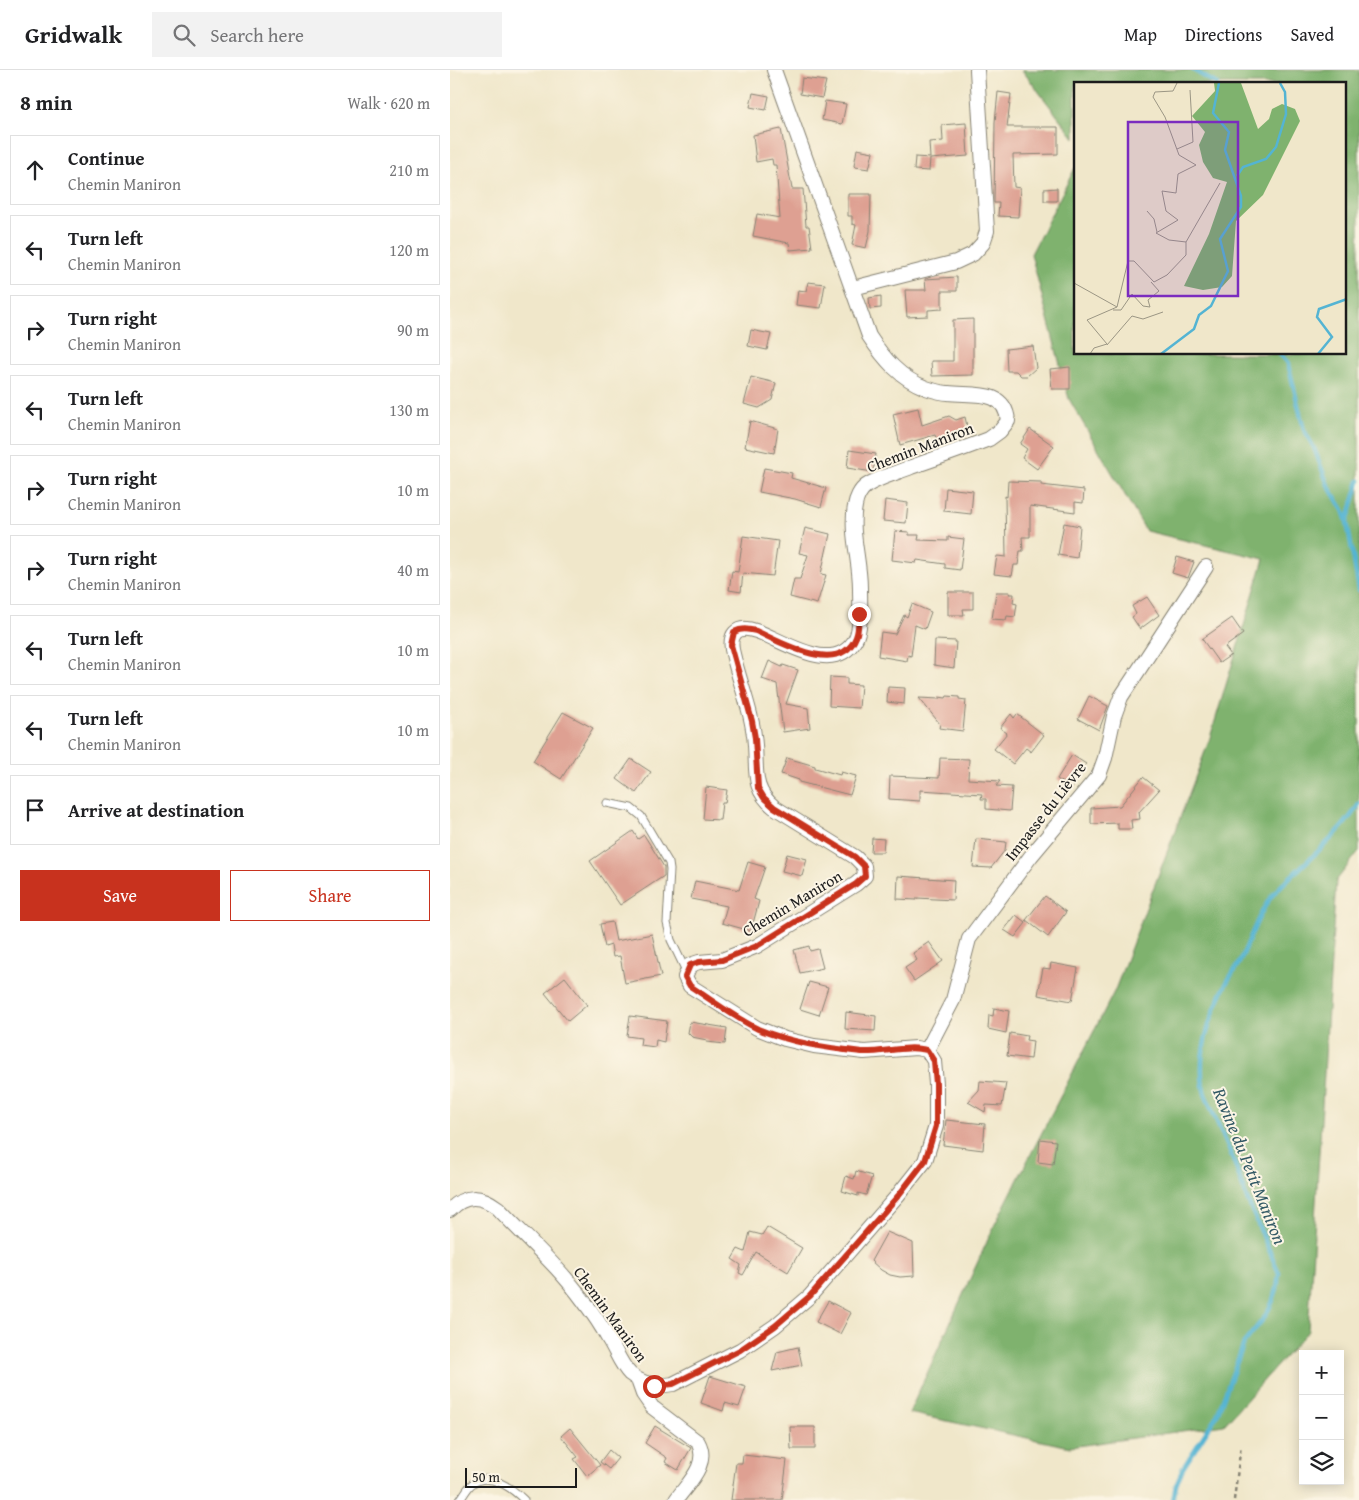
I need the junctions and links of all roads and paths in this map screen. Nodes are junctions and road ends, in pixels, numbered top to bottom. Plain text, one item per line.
1 (774, 70) edge
2 (978, 70) edge
3 (853, 288) junction
4 (1206, 567) dead end
5 (607, 803) dead end
6 (686, 971) junction
7 (927, 1050) junction
8 (450, 1210) edge
9 (638, 1380) junction
10 (1241, 1445) dead end
11 (460, 1500) edge
12 (524, 1500) edge
13 (676, 1500) edge
14 (1234, 1500) edge

1 - 3 street, Chemin Maniron
2 - 3 street
3 - 6 street, Chemin Maniron
4 - 7 street, Impasse du Lièvre
5 - 6 lane
6 - 7 street
7 - 9 street, Chemin Maniron
8 - 9 street, Chemin Maniron
9 - 13 street
10 - 14 path
11 - 12 lane

